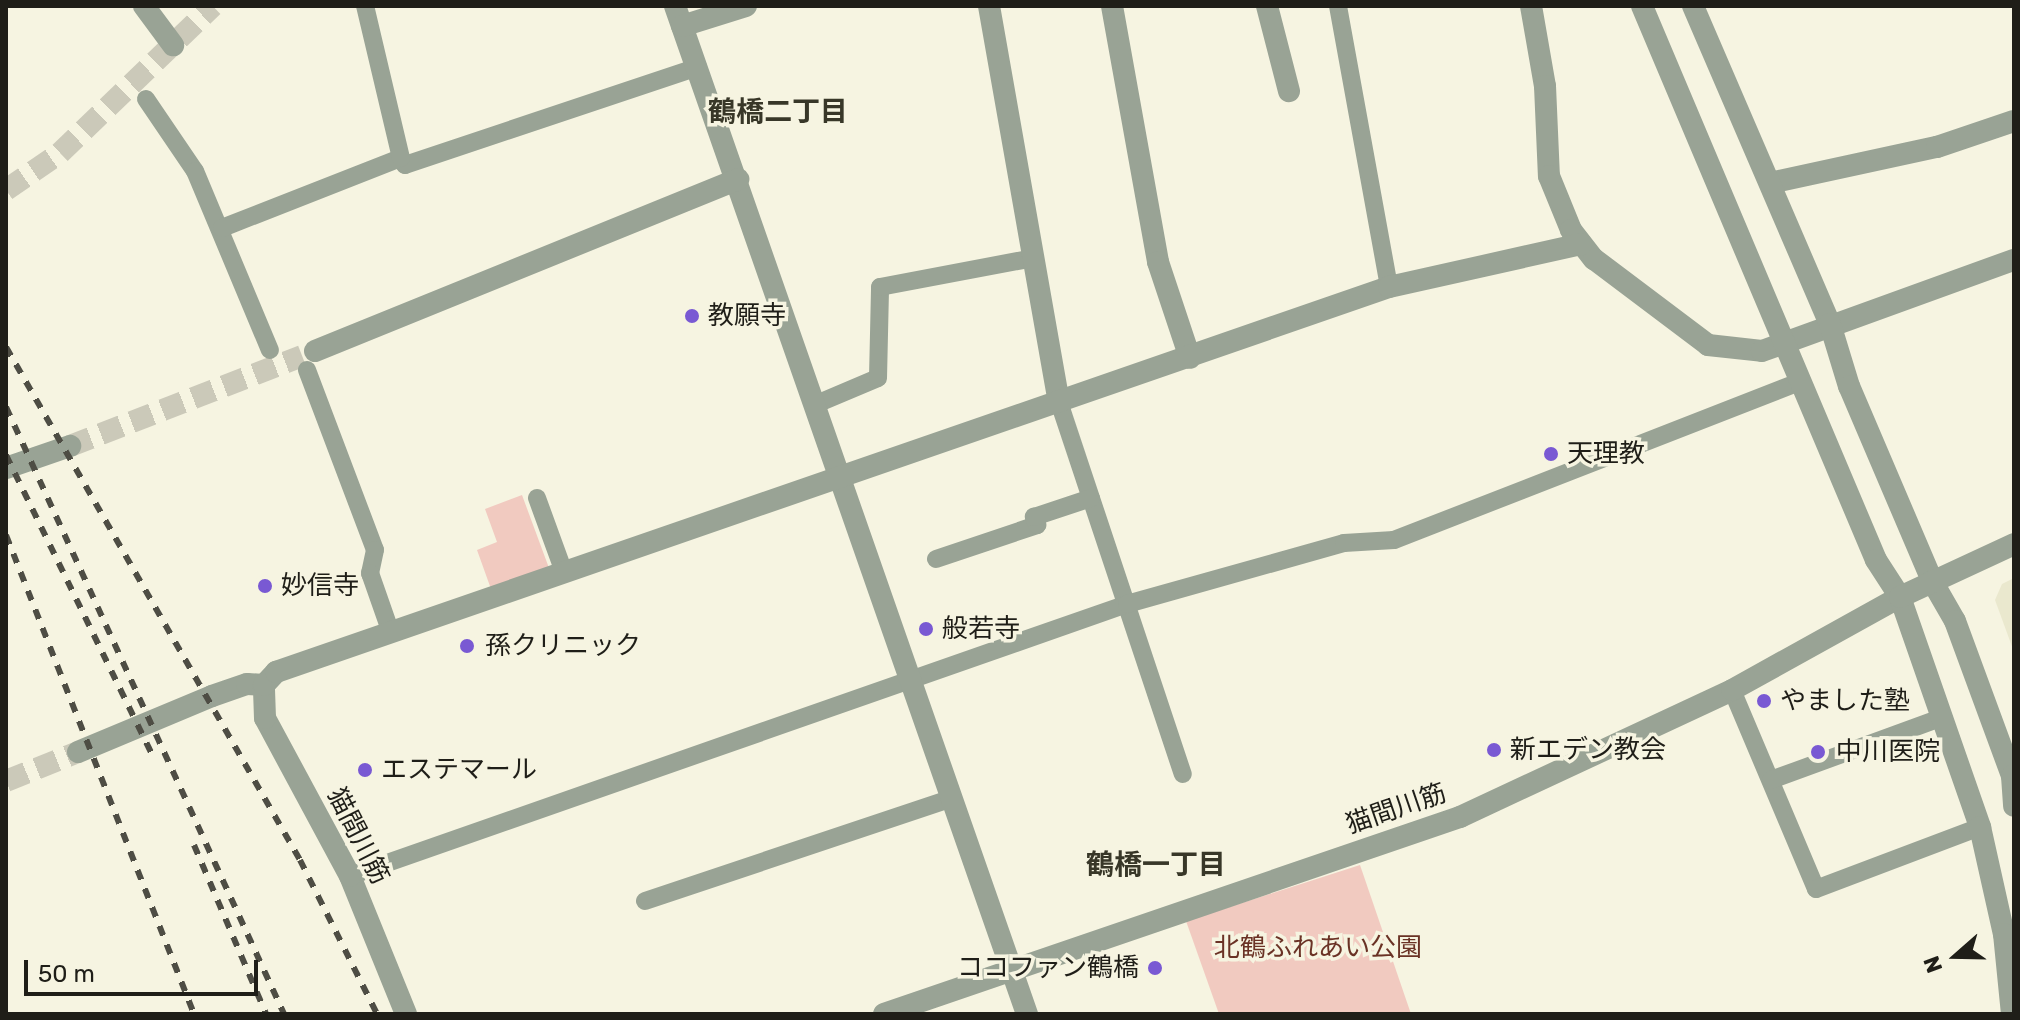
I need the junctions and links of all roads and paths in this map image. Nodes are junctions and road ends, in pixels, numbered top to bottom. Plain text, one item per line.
1 (144, 6) edge
2 (365, 6) edge
3 (746, 6) edge
4 (989, 6) edge
5 (1112, 6) edge
6 (1267, 6) edge
7 (1338, 6) edge
8 (1531, 6) edge
9 (1642, 6) edge
10 (1693, 6) edge
11 (679, 16) edge
12 (173, 45) dead end
13 (698, 67) junction
14 (1289, 91) dead end
15 (146, 99) dead end
16 (2014, 121) edge
17 (401, 158) junction
18 (738, 179) junction
19 (1770, 183) junction
20 (222, 228) junction
21 (1581, 244) junction
22 (1033, 258) junction
23 (2014, 260) edge
24 (1389, 287) junction
25 (1830, 324) junction
26 (1786, 342) junction
27 (270, 350) dead end
28 (1190, 358) junction
29 (311, 360) joint
30 (1800, 382) junction
31 (1059, 402) junction
32 (814, 405) junction
33 (70, 446) tunnel mouth
34 (6, 468) edge
35 (840, 479) junction
36 (537, 498) dead end
37 (1091, 498) junction
38 (2014, 544) edge
39 (936, 559) dead end
40 (564, 572) junction
41 (1932, 581) junction
42 (1900, 597) junction
43 (1127, 604) junction
44 (390, 630) junction
45 (910, 684) junction
46 (264, 685) junction
47 (1732, 690) junction
48 (1943, 717) junction
49 (78, 752) tunnel mouth
50 (1183, 774) dead end
51 (1771, 780) junction
52 (2013, 781) edge
53 (950, 799) junction
54 (2014, 806) edge
55 (1980, 827) junction
56 (350, 876) junction
57 (645, 901) dead end
58 (1011, 969) junction
59 (406, 1014) edge
60 (884, 1014) edge
61 (1027, 1014) edge
62 (2012, 1014) edge

1 - 12 street
2 - 17 lane
3 - 11 street
4 - 22 street
5 - 28 street
6 - 14 street
7 - 24 lane
8 - 21 street
9 - 26 street
10 - 19 street
11 - 13 street
13 - 17 lane
13 - 18 street
15 - 20 lane
16 - 19 street
17 - 20 lane
18 - 29 street
18 - 32 street
19 - 25 street
20 - 27 lane
21 - 24 street
21 - 26 street
22 - 31 street
22 - 32 lane
23 - 25 street
24 - 28 street
25 - 26 street
25 - 41 street
26 - 30 street
28 - 31 street
29 - 44 lane
30 - 42 street
30 - 43 lane
31 - 35 street
31 - 37 lane
32 - 35 street
33 - 34 street
35 - 40 street
35 - 45 street
36 - 40 lane
37 - 39 lane
37 - 43 lane
38 - 41 street
40 - 44 street
41 - 42 street, 猫間川筋
41 - 52 street
42 - 47 street, 猫間川筋
42 - 48 street
43 - 45 lane
43 - 50 lane
44 - 46 street
45 - 53 street
45 - 56 lane
46 - 49 street
46 - 56 street, 猫間川筋
47 - 51 lane
47 - 58 street, 猫間川筋
48 - 51 lane
48 - 55 street
51 - 55 lane
52 - 54 street
53 - 57 lane
53 - 58 street
55 - 62 street
56 - 59 street, 猫間川筋
58 - 60 street, 猫間川筋
58 - 61 street

